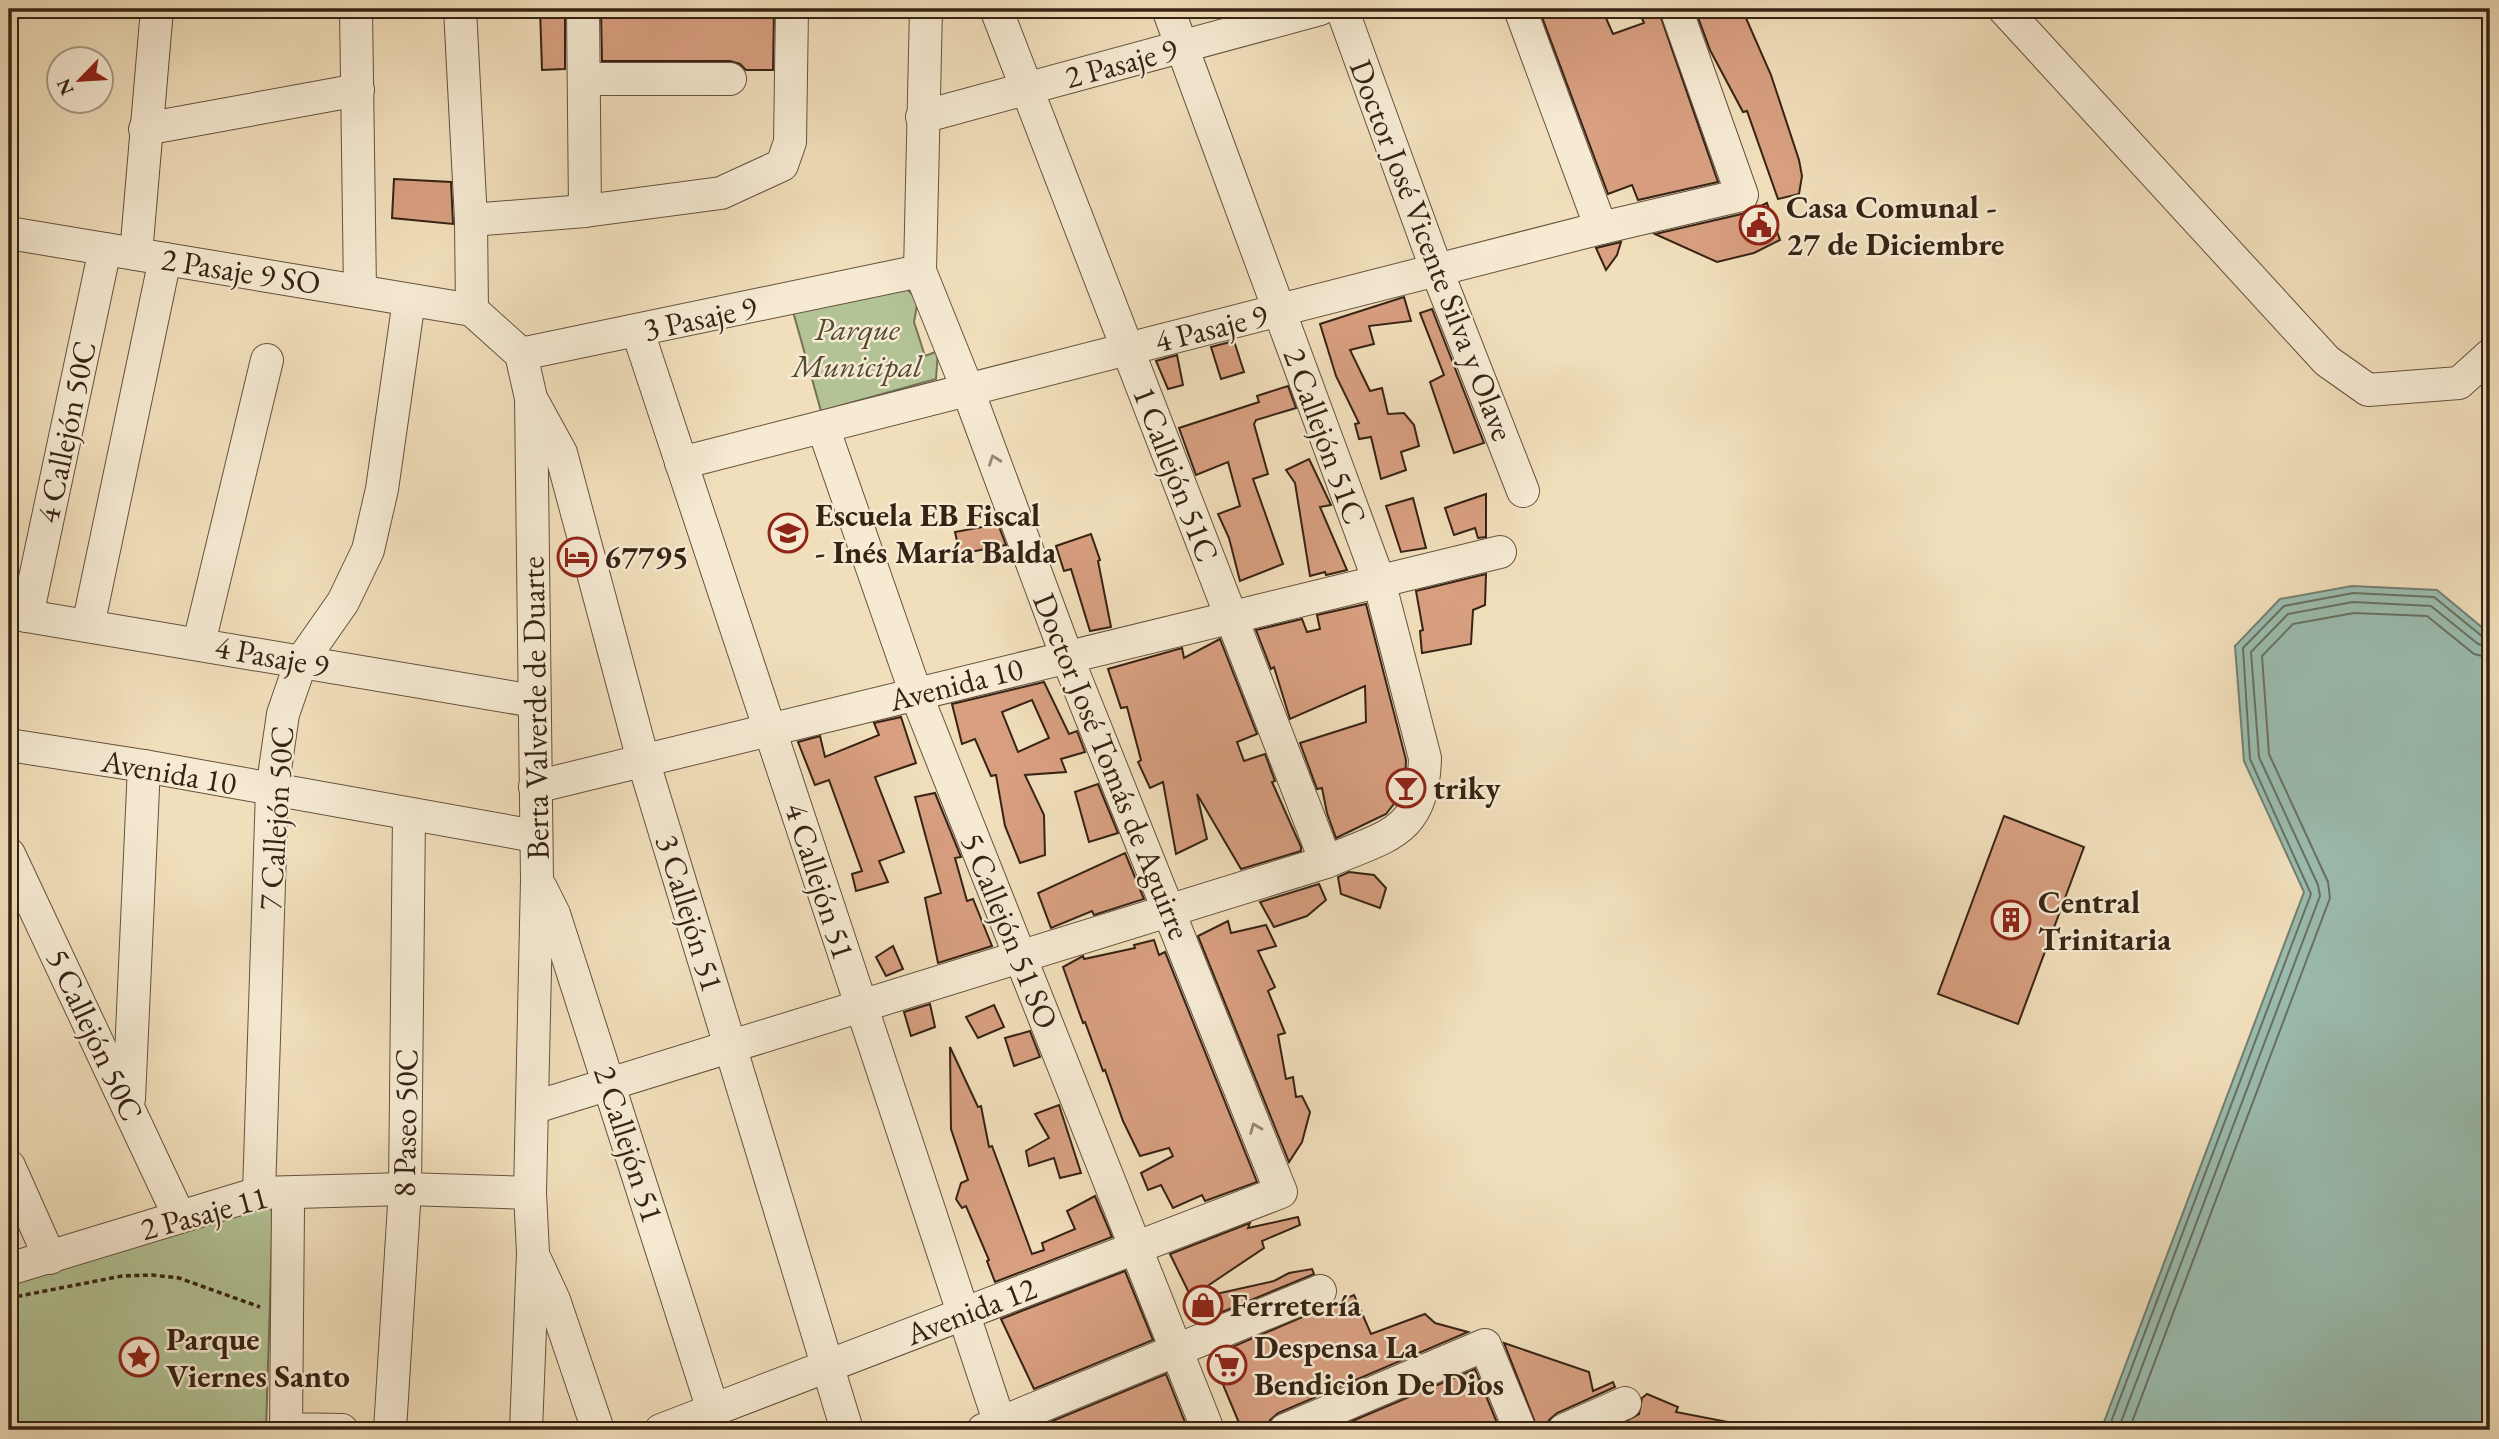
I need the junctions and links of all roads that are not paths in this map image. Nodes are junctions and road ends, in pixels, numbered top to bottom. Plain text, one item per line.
1 (157, 9) edge
2 (356, 9) edge
3 (460, 9) edge
4 (583, 9) edge
5 (792, 9) edge
6 (926, 9) edge
7 (996, 9) edge
8 (1168, 9) edge
9 (1320, 9) edge
10 (1342, 9) edge
11 (1520, 9) edge
12 (1676, 9) edge
13 (2004, 9) edge
14 (1182, 46) junction
15 (585, 79) junction
16 (730, 79) dead end
17 (1027, 88) junction
18 (358, 90) junction
19 (922, 117) junction
20 (145, 129) junction
21 (585, 211) junction
22 (471, 220) junction
23 (1601, 228) junction
24 (9, 233) edge
25 (105, 249) junction
26 (150, 256) junction
27 (920, 271) junction
28 (1437, 271) junction
29 (360, 291) junction
30 (408, 300) junction
31 (472, 310) junction
32 (1279, 311) junction
33 (638, 332) junction
34 (1128, 348) junction
35 (521, 354) junction
36 (2490, 355) edge
37 (267, 360) dead end
38 (967, 388) junction
39 (531, 398) junction
40 (823, 427) junction
41 (681, 463) junction
42 (1523, 491) dead end
43 (1500, 552) dead end
44 (1379, 581) junction
45 (18, 615) edge
46 (1231, 616) junction
47 (88, 626) junction
48 (199, 643) junction
49 (1067, 657) junction
50 (301, 662) junction
51 (916, 694) junction
52 (534, 701) junction
53 (769, 730) junction
54 (9, 746) edge
55 (643, 760) junction
56 (144, 766) junction
57 (535, 787) junction
58 (272, 790) junction
59 (409, 815) junction
60 (535, 836) junction
61 (9, 855) edge
62 (1326, 862) junction
63 (537, 880) junction
64 (1168, 911) junction
65 (1021, 956) junction
66 (861, 1006) junction
67 (730, 1047) junction
68 (610, 1084) junction
69 (129, 1104) junction
70 (532, 1108) junction
71 (9, 1166) edge
72 (405, 1189) junction
73 (1281, 1192) joint
74 (530, 1193) junction
75 (259, 1194) junction
76 (288, 1208) dead end
77 (179, 1216) junction
78 (1136, 1247) junction
79 (533, 1253) junction
80 (50, 1258) junction
81 (9, 1269) edge
82 (1320, 1291) dead end
83 (963, 1314) junction
84 (1177, 1350) junction
85 (827, 1366) junction
86 (1625, 1403) dead end
87 (713, 1410) junction
88 (995, 1428) edge
89 (342, 1430) edge
90 (390, 1430) edge
91 (526, 1430) edge
92 (598, 1430) edge
93 (661, 1430) edge
94 (847, 1430) edge
95 (1208, 1430) edge
96 (1284, 1430) edge
97 (1520, 1430) edge
98 (1563, 1430) edge

1 - 20 street
2 - 18 street
3 - 22 street
4 - 15 street
5 - 21 street
6 - 19 street, Doctor José Tomás de Aguirre
7 - 17 street, 1 Callejón 51C
8 - 14 street, 2 Callejón 51C
9 - 14 street, 2 Pasaje 9
10 - 28 street, Doctor José Vicente Silva y Olave
11 - 23 street
12 - 23 street, 4 Pasaje 9
13 - 36 street
14 - 17 street, 2 Pasaje 9
14 - 32 street, 2 Callejón 51C
15 - 16 street
15 - 21 street
17 - 19 street, 2 Pasaje 9
17 - 34 street, 1 Callejón 51C
18 - 20 street
18 - 29 street
19 - 27 street, Doctor José Tomás de Aguirre
20 - 26 street
21 - 22 street
22 - 31 street
23 - 28 street, 4 Pasaje 9
24 - 25 street, 2 Pasaje 9 SO
25 - 26 street, 2 Pasaje 9 SO
25 - 45 street, 4 Callejón 50C
26 - 29 street, 2 Pasaje 9 SO
26 - 47 street
27 - 33 street, 3 Pasaje 9
27 - 38 street, Doctor José Tomás de Aguirre
28 - 32 street, 4 Pasaje 9
28 - 42 street, Doctor José Vicente Silva y Olave
29 - 30 street, 2 Pasaje 9 SO
30 - 31 street, 2 Pasaje 9 SO
30 - 50 street, 7 Callejón 50C
31 - 35 street
32 - 34 street, 4 Pasaje 9
32 - 44 street, 2 Callejón 51C
33 - 35 street, 3 Pasaje 9
33 - 41 street, 4 Callejón 51
34 - 38 street, 4 Pasaje 9
34 - 46 street, 1 Callejón 51C
35 - 39 street, Berta Valverde de Duarte
37 - 48 street
38 - 40 street, 4 Pasaje 9
49 -> 38 street, Doctor José Tomás de Aguirre
39 - 52 street, Berta Valverde de Duarte
39 - 55 street, 3 Callejón 51
40 - 41 street, 4 Pasaje 9
40 - 51 street, 5 Callejón 51 SO
41 - 53 street, 4 Callejón 51
43 - 44 street, Avenida 10
44 - 46 street, Avenida 10
44 - 62 street, 2 Callejón 51C
45 - 47 street, 4 Pasaje 9
46 - 49 street, Avenida 10
46 - 62 street, 1 Callejón 51C
47 - 48 street, 4 Pasaje 9
48 - 50 street, 4 Pasaje 9
49 - 51 street, Avenida 10
49 - 64 street, Doctor José Tomás de Aguirre
50 - 52 street, 4 Pasaje 9
50 - 58 street, 7 Callejón 50C
51 - 53 street, Avenida 10
51 - 65 street, 5 Callejón 51 SO
52 - 57 street, Berta Valverde de Duarte
53 - 55 street, Avenida 10
53 - 66 street, 4 Callejón 51
54 - 56 street, Avenida 10
55 - 57 street, Avenida 10
55 - 67 street, 3 Callejón 51
56 - 58 street, Avenida 10
56 - 69 street
57 - 60 street, Berta Valverde de Duarte
58 - 59 street, Avenida 10
58 - 75 street, 7 Callejón 50C
59 - 60 street, Avenida 10
59 - 72 street, 8 Paseo 50C
60 - 63 street, Berta Valverde de Duarte
61 - 69 street, 5 Callejón 50C
62 - 64 street
63 - 68 street, 2 Callejón 51
63 - 70 street, Berta Valverde de Duarte
64 - 65 street
73 -> 64 street, Doctor José Tomás de Aguirre
65 - 66 street
65 - 78 street, 5 Callejón 51 SO
66 - 67 street
66 - 83 street, 4 Callejón 51
67 - 68 street
67 - 85 street, 3 Callejón 51
68 - 70 street
68 - 87 street, 2 Callejón 51
69 - 77 street, 5 Callejón 50C
70 - 74 street, Berta Valverde de Duarte
71 - 80 street
72 - 74 street, 2 Pasaje 11
72 - 75 street, 2 Pasaje 11
72 - 90 street, 8 Paseo 50C
73 - 78 street, Avenida 12
74 - 79 street, Berta Valverde de Duarte
75 - 77 street, 2 Pasaje 11
76 - 89 street
77 - 80 street, 2 Pasaje 11
78 - 83 street, Avenida 12
78 - 84 street, 5 Callejón 51 SO
79 - 91 street, Berta Valverde de Duarte
79 - 92 street
80 - 81 street, 2 Pasaje 11
82 - 84 street
83 - 85 street, Avenida 12
83 - 88 street, 4 Callejón 51
84 - 88 street
84 - 95 street, 5 Callejón 51 SO
85 - 87 street, Avenida 12
85 - 94 street, 3 Callejón 51
86 - 98 street
87 - 93 street, Avenida 12
96 - 97 street

